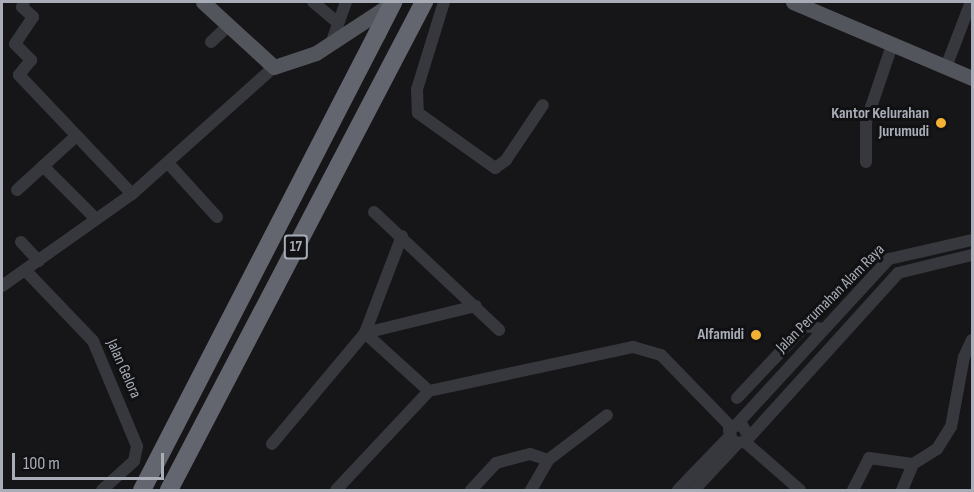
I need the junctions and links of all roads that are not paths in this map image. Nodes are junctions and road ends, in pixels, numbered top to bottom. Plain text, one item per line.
1 (24, 2) edge
2 (203, 2) edge
3 (313, 2) edge
4 (346, 2) edge
5 (393, 2) edge
6 (444, 2) edge
7 (793, 2) edge
8 (971, 2) edge
9 (423, 3) edge
10 (338, 23) junction
11 (229, 25) junction
12 (332, 41) junction
13 (211, 42) dead end
14 (892, 45) junction
15 (274, 67) junction
16 (946, 67) junction
17 (972, 78) edge
18 (543, 105) dead end
19 (75, 137) junction
20 (866, 162) dead end
21 (168, 163) junction
22 (43, 166) junction
23 (16, 190) dead end
24 (132, 194) junction
25 (374, 212) dead end
26 (217, 217) dead end
27 (96, 219) junction
28 (402, 236) junction
29 (972, 240) edge
30 (21, 242) dead end
31 (972, 255) edge
32 (889, 259) junction
33 (39, 261) junction
34 (25, 270) junction
35 (898, 273) junction
36 (3, 282) edge
37 (476, 306) junction
38 (823, 329) junction
39 (499, 330) dead end
40 (364, 333) junction
41 (972, 340) edge
42 (778, 354) junction
43 (790, 364) junction
44 (748, 386) junction
45 (429, 391) junction
46 (760, 397) junction
47 (737, 398) dead end
48 (607, 415) dead end
49 (738, 435) junction
50 (272, 444) dead end
51 (548, 460) junction
52 (913, 464) junction
53 (907, 489) edge
54 (102, 490) edge
55 (142, 490) edge
56 (169, 490) edge
57 (336, 490) edge
58 (471, 490) edge
59 (531, 490) edge
60 (678, 490) edge
61 (694, 490) edge
62 (800, 490) edge
63 (853, 490) edge

1 - 19 street
2 - 11 main road
3 - 10 street
4 - 10 street
5 - 12 main road
5 - 55 highway, 17, bridge
6 - 18 street
7 - 14 main road
8 - 16 street
9 - 56 highway, 17
10 - 12 street
11 - 13 street
11 - 15 main road
12 - 15 main road
14 - 16 main road
14 - 20 street
15 - 21 street
16 - 17 main road
19 - 22 street
19 - 24 street
21 - 24 street
21 - 26 street
22 - 23 street
22 - 27 street
24 - 27 street
25 - 28 street
27 - 33 street
28 - 37 street
28 - 40 street
29 - 32 street, Jalan Perumahan Alam Raya
30 - 33 street
31 - 35 street, Jalan Perumahan Alam Raya
32 - 35 street
32 - 38 street, Jalan Perumahan Alam Raya
33 - 34 street
34 - 36 street
34 - 54 street, Jalan Gelora
35 - 49 street, Jalan Perumahan Alam Raya
37 - 39 street
37 - 40 street
38 - 42 street
38 - 43 street, Jalan Perumahan Alam Raya
40 - 45 street
40 - 50 street
41 - 52 street
42 - 43 street
42 - 44 street
43 - 46 street, Jalan Perumahan Alam Raya
44 - 46 street
44 - 47 street
45 - 49 street
45 - 57 street
46 - 49 street, Jalan Perumahan Alam Raya
48 - 51 street
49 - 60 street, Jalan Perumahan Alam Raya
49 - 61 street, Jalan Perumahan Alam Raya
49 - 62 street
51 - 58 street
51 - 59 street
52 - 53 street
52 - 63 street

